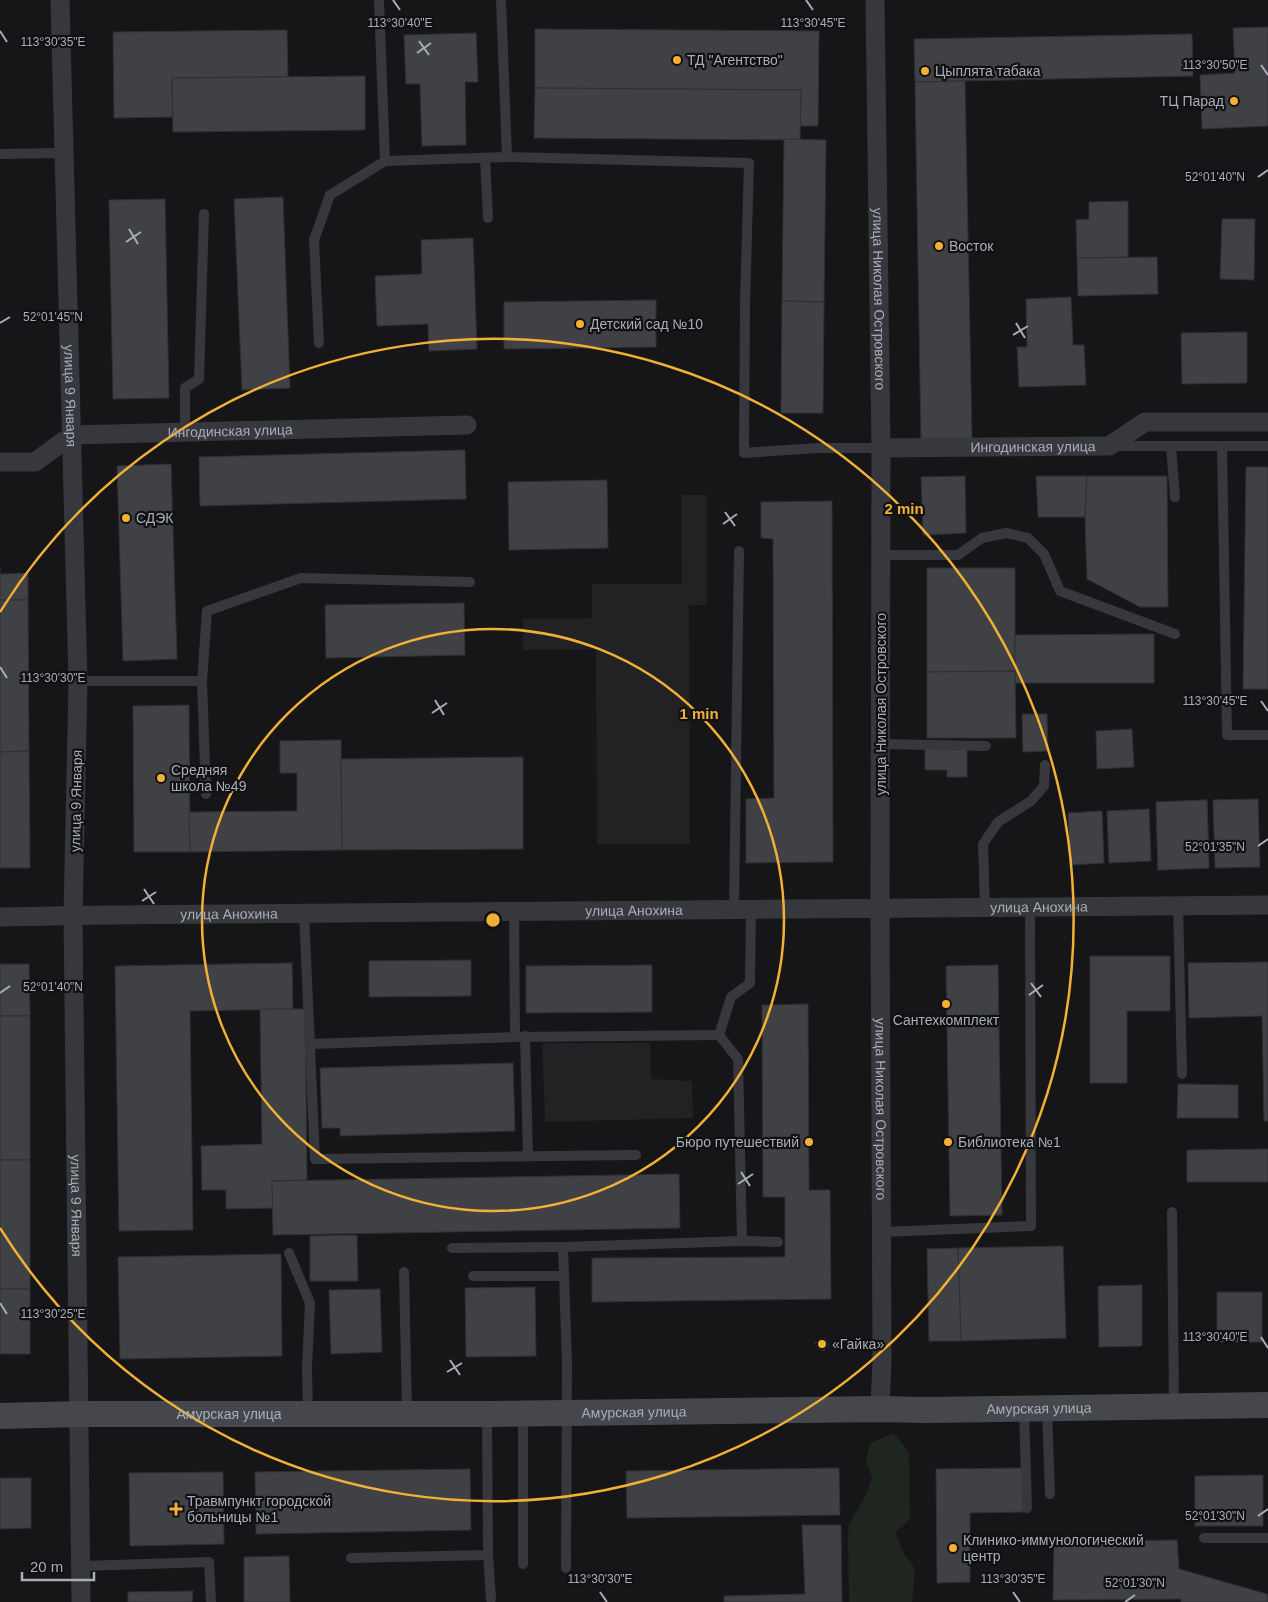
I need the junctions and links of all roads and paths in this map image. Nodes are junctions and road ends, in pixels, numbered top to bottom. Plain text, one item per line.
1 (60, 0) edge
2 (379, 0) edge
3 (501, 0) edge
4 (876, 0) edge
5 (65, 153) junction
6 (0, 154) edge
7 (507, 157) junction
8 (485, 158) junction
9 (385, 161) junction
10 (204, 214) dead end
11 (488, 218) dead end
12 (319, 343) dead end
13 (1268, 422) edge
14 (467, 425) dead end
15 (185, 432) junction
16 (72, 435) junction
17 (1109, 446) junction
18 (1171, 446) junction
19 (1222, 446) junction
20 (1268, 446) edge
21 (881, 448) junction
22 (0, 462) edge
23 (1175, 497) dead end
24 (739, 550) dead end
25 (881, 555) junction
26 (470, 582) dead end
27 (1175, 634) dead end
28 (78, 681) junction
29 (202, 681) junction
30 (1268, 735) edge
31 (881, 744) junction
32 (986, 746) dead end
33 (1045, 765) dead end
34 (206, 794) dead end
35 (1178, 905) junction
36 (1268, 905) edge
37 (880, 908) junction
38 (985, 908) junction
39 (1030, 908) junction
40 (742, 910) junction
41 (514, 911) junction
42 (304, 913) junction
43 (73, 916) junction
44 (0, 917) edge
45 (719, 1034) junction
46 (520, 1036) junction
47 (310, 1044) junction
48 (1182, 1074) dead end
49 (636, 1155) dead end
50 (528, 1156) junction
51 (1172, 1212) dead end
52 (882, 1232) junction
53 (742, 1241) junction
54 (778, 1242) dead end
55 (563, 1247) junction
56 (452, 1248) dead end
57 (289, 1253) dead end
58 (404, 1272) dead end
59 (473, 1276) dead end
60 (564, 1276) junction
61 (1268, 1405) edge
62 (1174, 1406) junction
63 (880, 1408) junction
64 (1035, 1409) junction
65 (80, 1414) junction
66 (308, 1414) junction
67 (407, 1414) junction
68 (487, 1414) junction
69 (523, 1414) junction
70 (567, 1414) junction
71 (0, 1416) edge
72 (1050, 1494) dead end
73 (1027, 1508) dead end
74 (1204, 1538) dead end
75 (1268, 1538) edge
76 (488, 1555) junction
77 (351, 1558) dead end
78 (523, 1564) dead end
79 (81, 1566) junction
80 (566, 1568) dead end
81 (491, 1599) dead end
82 (81, 1602) edge
83 (211, 1602) edge

1 - 5 street, улица 9 Января
2 - 9 lane
3 - 7 lane
4 - 21 street, улица Николая Островского
5 - 6 lane
5 - 16 street, улица 9 Января
7 - 8 lane
7 - 21 lane
8 - 9 lane
8 - 11 lane
9 - 12 lane
10 - 15 lane
13 - 17 street, Ингодинская улица
14 - 15 street, Ингодинская улица
15 - 16 street, Ингодинская улица
16 - 22 street
16 - 28 street, улица 9 Января
17 - 18 lane
17 - 21 street, Ингодинская улица
18 - 19 lane
18 - 23 lane
19 - 20 lane
19 - 30 lane
21 - 25 street, улица Николая Островского
24 - 40 lane
25 - 27 lane
25 - 31 street, улица Николая Островского
26 - 29 lane
28 - 29 lane
28 - 43 street, улица 9 Января
29 - 34 lane
31 - 32 lane
31 - 37 street, улица Николая Островского
33 - 38 lane
35 - 36 street, улица Анохина
35 - 39 street, улица Анохина
35 - 48 lane
37 - 38 street, улица Анохина
37 - 40 street, улица Анохина
37 - 52 street, улица Николая Островского
38 - 39 street, улица Анохина
39 - 52 lane
40 - 41 street, улица Анохина
40 - 45 lane
41 - 42 street, улица Анохина
41 - 46 lane
42 - 43 street, улица Анохина
42 - 47 lane
43 - 44 street, улица Анохина
43 - 65 street, улица 9 Января
45 - 46 lane
45 - 53 lane
46 - 47 lane
46 - 50 lane
47 - 50 lane
49 - 50 lane
51 - 62 lane
52 - 63 street, улица Николая Островского
53 - 54 lane
53 - 55 lane
55 - 56 lane
55 - 60 lane
57 - 66 lane
58 - 67 lane
59 - 60 lane
60 - 70 lane
61 - 62 main road, Амурская улица
62 - 64 main road, Амурская улица
63 - 64 main road, Амурская улица
63 - 70 main road, Амурская улица
64 - 72 lane
64 - 73 lane
65 - 66 main road, Амурская улица
65 - 71 main road, Амурская улица
65 - 79 street, улица 9 Января
66 - 67 main road, Амурская улица
67 - 68 main road, Амурская улица
68 - 69 main road, Амурская улица
68 - 76 lane
69 - 70 main road, Амурская улица
69 - 78 lane
70 - 80 lane
74 - 75 lane
76 - 77 lane
76 - 81 lane
79 - 82 street, улица 9 Января
79 - 83 lane

